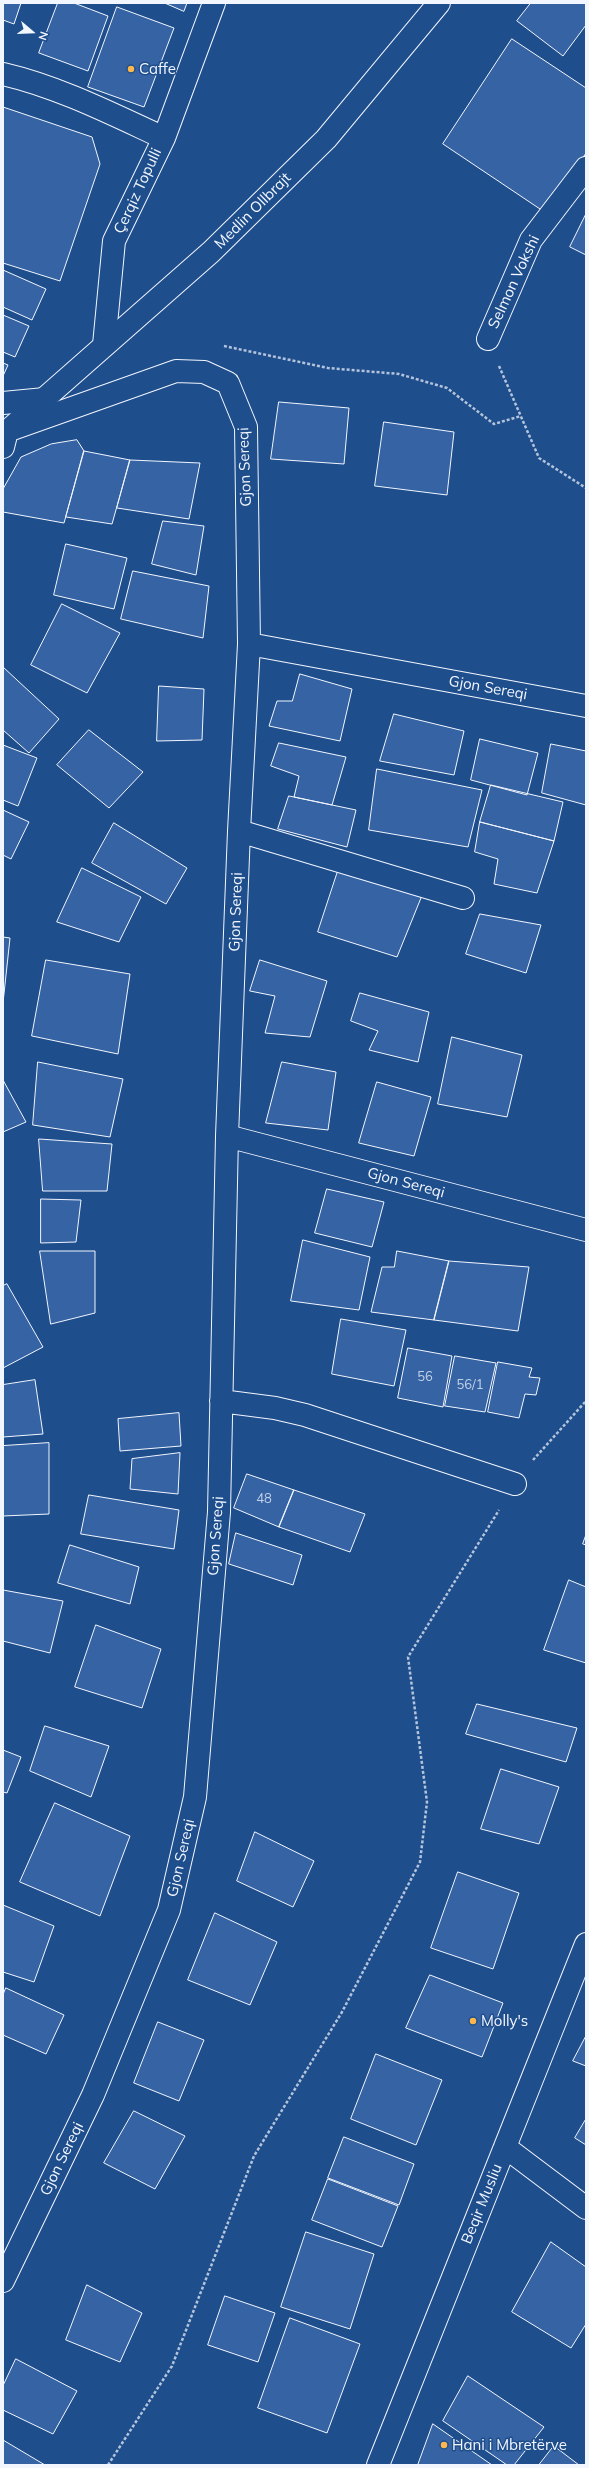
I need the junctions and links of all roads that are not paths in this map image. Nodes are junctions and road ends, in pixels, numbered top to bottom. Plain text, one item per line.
1 (214, 3) edge
2 (439, 3) edge
3 (3, 74) edge
4 (164, 138) junction
5 (586, 168) edge
6 (488, 339) road end
7 (104, 345) junction
8 (45, 399) junction
9 (3, 403) edge
10 (4, 438) edge
11 (249, 644) junction
12 (586, 706) edge
13 (239, 831) junction
14 (463, 898) dead end
15 (227, 1136) junction
16 (586, 1230) edge
17 (221, 1401) junction
18 (515, 1484) road end
19 (586, 1944) edge
20 (505, 2147) junction
21 (586, 2208) edge
22 (3, 2281) edge
23 (378, 2465) edge

1 - 4 street
2 - 7 street, Medlin Ollbrajt
3 - 4 street, Çerqiz Topulli
4 - 7 street, Çerqiz Topulli
5 - 6 street, Selmon Vokshi
7 - 8 street, Medlin Ollbrajt
8 - 9 street
8 - 10 street, Medlin Ollbrajt
10 - 11 street, Gjon Sereqi
11 - 12 street, Gjon Sereqi
11 - 13 street, Gjon Sereqi
13 - 14 street
13 - 15 street, Gjon Sereqi
15 - 16 street, Gjon Sereqi
15 - 17 street, Gjon Sereqi
17 - 18 street
17 - 22 street, Gjon Sereqi
19 - 20 street, Beqir Musliu
20 - 21 street
20 - 23 street, Beqir Musliu

